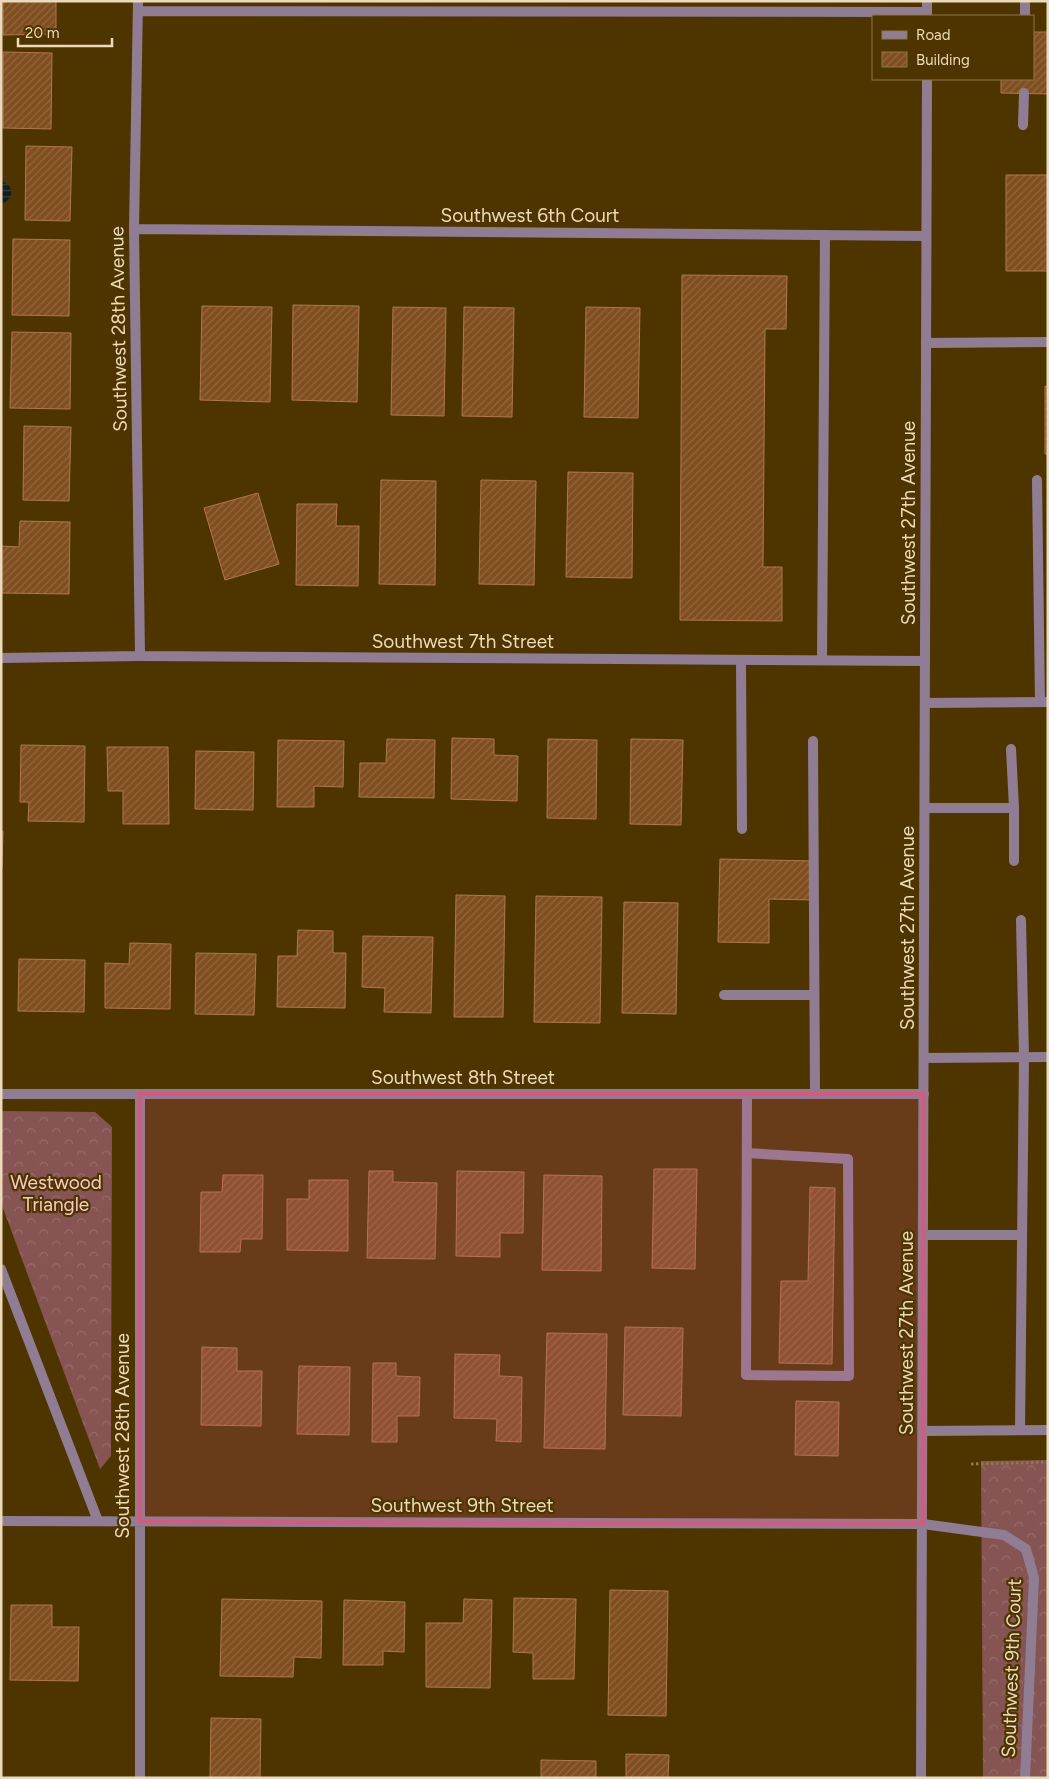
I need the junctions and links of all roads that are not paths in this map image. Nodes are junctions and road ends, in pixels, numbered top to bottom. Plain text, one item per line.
1 (1025, 1) edge
2 (138, 6) edge
3 (927, 10) edge
4 (1025, 15) edge
5 (927, 80) edge
6 (1024, 94) dead end
7 (1023, 125) dead end
8 (134, 230) junction
9 (825, 235) junction
10 (926, 236) junction
11 (1048, 342) edge
12 (926, 343) junction
13 (1037, 480) dead end
14 (140, 656) junction
15 (1, 658) edge
16 (741, 660) junction
17 (822, 660) junction
18 (925, 661) junction
19 (925, 702) junction
20 (1044, 702) edge
21 (813, 741) dead end
22 (1011, 749) dead end
23 (925, 808) junction
24 (1014, 808) junction
25 (742, 829) dead end
26 (1014, 861) dead end
27 (1021, 920) dead end
28 (724, 995) dead end
29 (814, 995) junction
30 (1024, 1057) junction
31 (1048, 1057) edge
32 (924, 1058) junction
33 (1, 1094) edge
34 (140, 1094) junction
35 (747, 1094) junction
36 (815, 1094) junction
37 (924, 1094) junction
38 (747, 1154) junction
39 (923, 1235) junction
40 (1022, 1235) junction
41 (1, 1269) edge
42 (1020, 1430) junction
43 (1048, 1430) edge
44 (923, 1432) junction
45 (1, 1521) edge
46 (98, 1521) junction
47 (140, 1522) junction
48 (922, 1524) junction
49 (140, 1778) edge
50 (921, 1778) edge
51 (1025, 1778) edge

1 - 4 street
2 - 3 street
2 - 8 street, Southwest 28th Avenue
5 - 10 street, Southwest 27th Avenue
6 - 7 street
8 - 9 street, Southwest 6th Court
8 - 14 street, Southwest 28th Avenue
9 - 10 street, Southwest 6th Court
9 - 17 street
10 - 12 street, Southwest 27th Avenue
11 - 12 street
12 - 18 street, Southwest 27th Avenue
13 - 20 street
14 - 15 street, Southwest 7th Street
14 - 16 street, Southwest 7th Street
16 - 17 street, Southwest 7th Street
16 - 25 street
17 - 18 street, Southwest 7th Street
18 - 19 street, Southwest 27th Avenue
19 - 20 street
19 - 23 street, Southwest 27th Avenue
21 - 29 street
22 - 24 street
23 - 24 street
23 - 32 street, Southwest 27th Avenue
24 - 26 street
27 - 30 street
28 - 29 street
29 - 36 street
30 - 31 street
30 - 32 street
30 - 40 street
32 - 37 street, Southwest 27th Avenue
33 - 34 street, Southwest 8th Street
34 - 35 street, Southwest 8th Street
34 - 47 street, Southwest 28th Avenue
35 - 36 street, Southwest 8th Street
35 - 38 street
36 - 37 street, Southwest 8th Street
37 - 39 street, Southwest 27th Avenue
38 - 38 street
39 - 40 street
39 - 44 street, Southwest 27th Avenue
40 - 42 street
41 - 46 street
42 - 43 street
42 - 44 street
44 - 48 street, Southwest 27th Avenue
45 - 46 street, Southwest 9th Street
46 - 47 street, Southwest 9th Street
47 - 48 street, Southwest 9th Street
47 - 49 street, Southwest 28th Avenue
48 - 50 street, Southwest 27th Avenue
48 - 51 street, Southwest 9th Court

